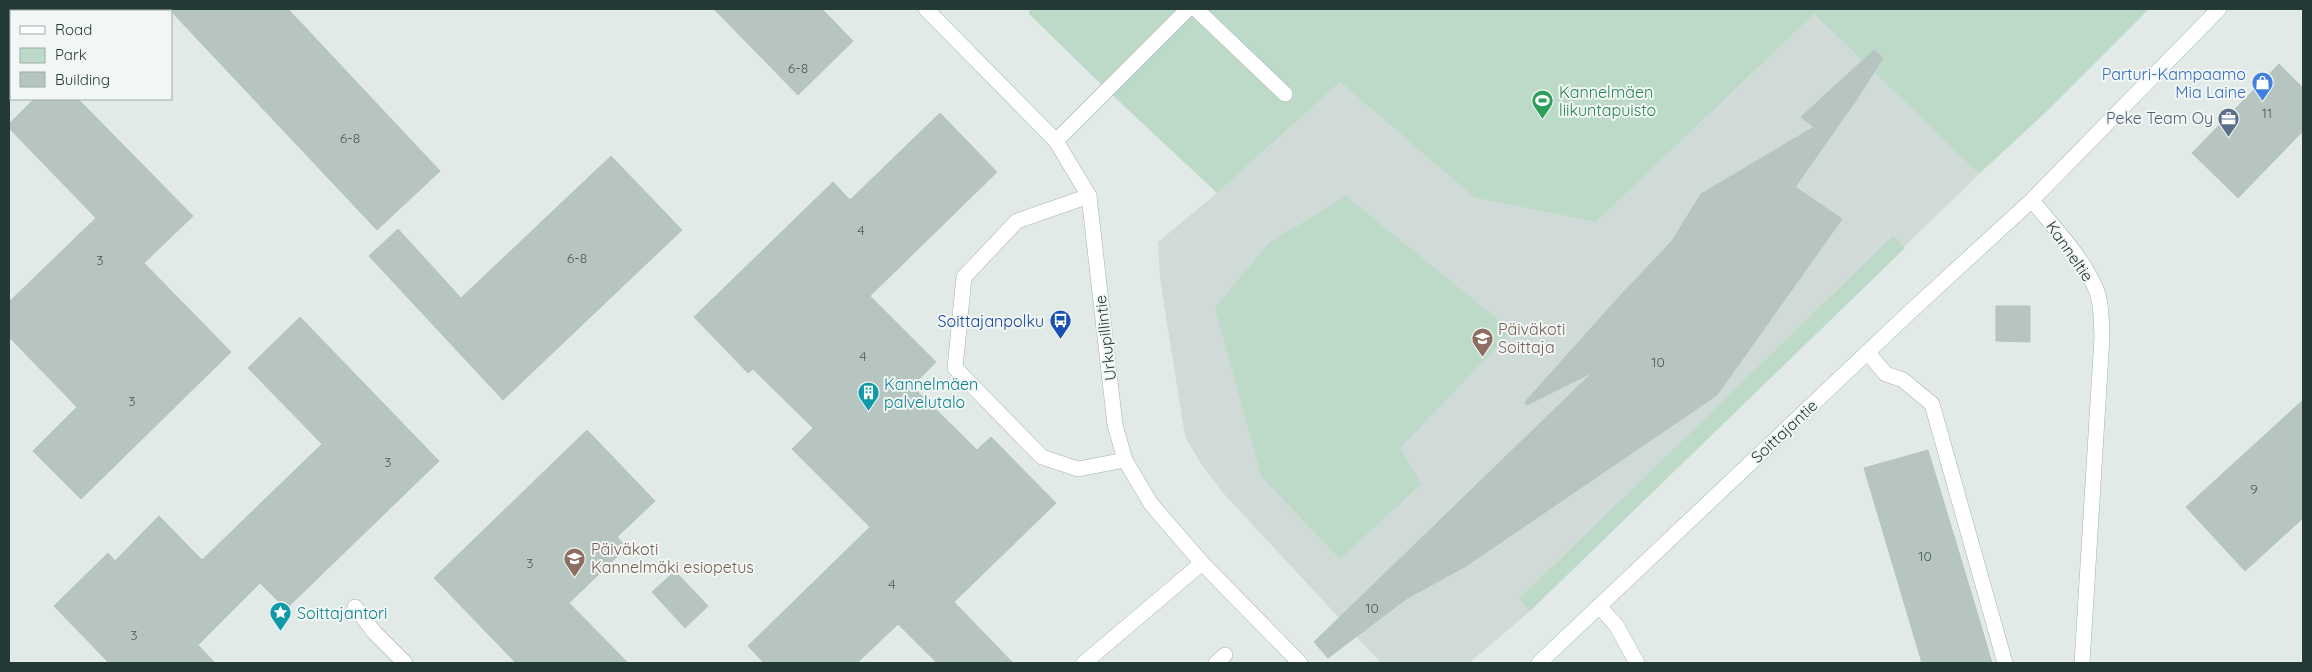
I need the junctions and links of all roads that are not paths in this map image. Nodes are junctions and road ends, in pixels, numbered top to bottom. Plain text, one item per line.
1 (926, 9) edge
2 (1188, 9) edge
3 (1196, 9) edge
4 (2219, 9) edge
5 (1285, 94) dead end
6 (1056, 141) junction
7 (1089, 196) junction
8 (2032, 200) junction
9 (1867, 352) junction
10 (1125, 460) junction
11 (1202, 563) junction
12 (355, 606) dead end
13 (1599, 606) junction
14 (405, 663) edge
15 (1084, 663) edge
16 (1300, 663) edge
17 (1539, 663) edge
18 (1637, 663) edge
19 (2006, 663) edge
20 (2082, 663) edge

1 - 6 street, Urkupillintie
2 - 6 street
3 - 5 street
4 - 8 street
6 - 7 street, Urkupillintie
7 - 10 street, Urkupillintie
7 - 10 street
8 - 9 street, Soittajantie
8 - 20 street, Kanneltie
9 - 13 street, Soittajantie
9 - 19 street
10 - 11 street, Urkupillintie
11 - 15 street
11 - 16 street, Urkupillintie
12 - 14 street
13 - 17 street, Soittajantie
13 - 18 street

